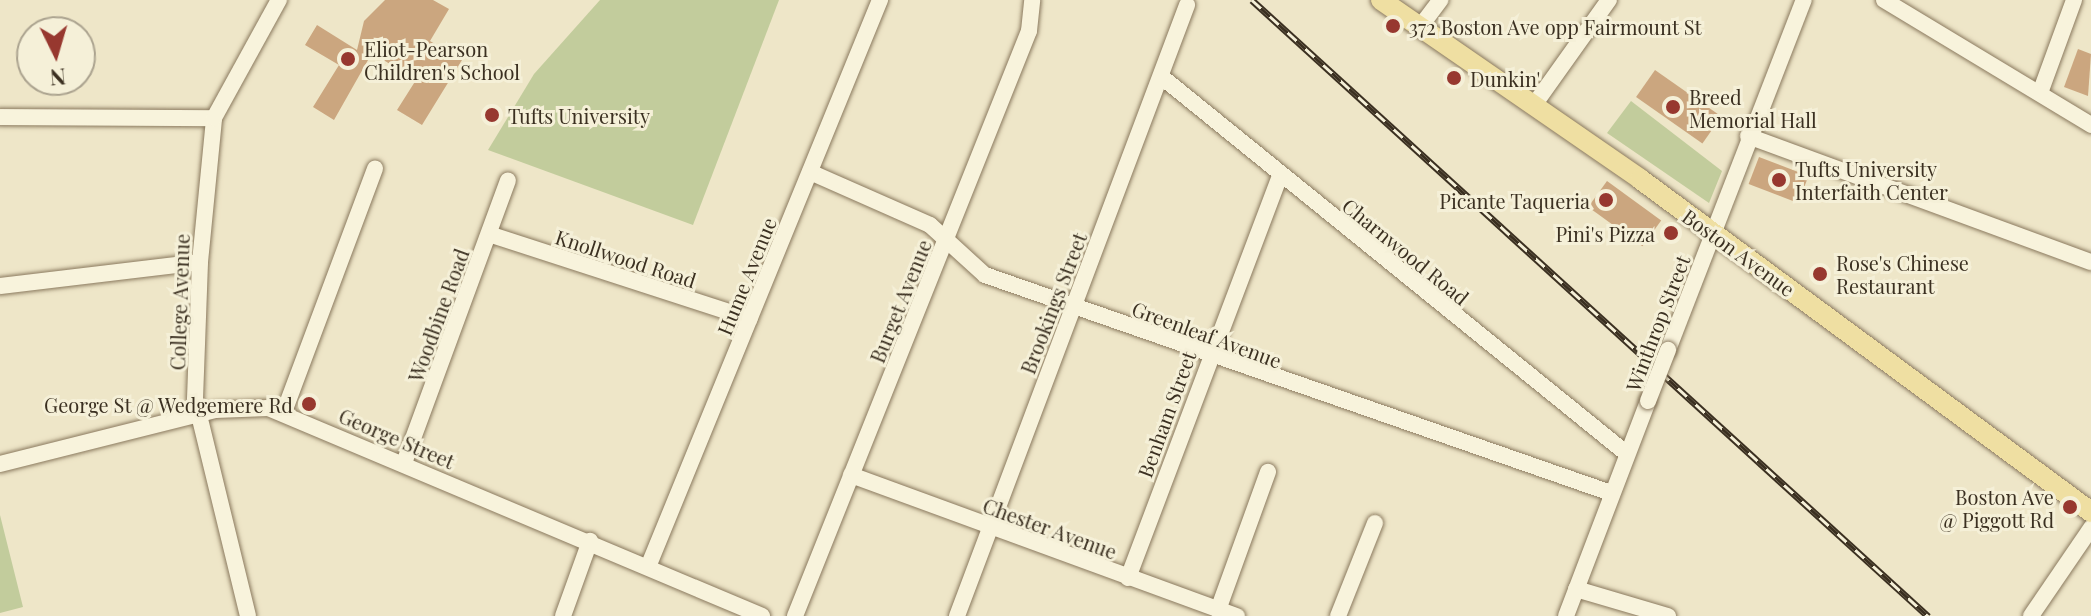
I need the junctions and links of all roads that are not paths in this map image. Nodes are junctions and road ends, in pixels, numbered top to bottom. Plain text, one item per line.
1 (279, 0) edge
2 (880, 0) edge
3 (1032, 0) edge
4 (1381, 0) edge
5 (1440, 0) edge
6 (1609, 0) edge
7 (1804, 0) edge
8 (1884, 0) edge
9 (2074, 0) edge
10 (1187, 5) dead end
11 (1420, 27) junction
12 (1163, 78) junction
13 (2040, 93) junction
14 (1534, 105) junction
15 (0, 117) edge
16 (214, 118) junction
17 (2091, 125) edge
18 (1748, 136) junction
19 (375, 168) dead end
20 (810, 172) junction
21 (1280, 176) junction
22 (508, 181) dead end
23 (1713, 233) junction
24 (489, 234) junction
25 (946, 240) junction
26 (200, 262) junction
27 (2091, 262) edge
28 (0, 286) edge
29 (1073, 306) junction
30 (750, 319) junction
31 (1208, 358) junction
32 (284, 412) junction
33 (198, 414) junction
34 (1626, 453) junction
35 (404, 463) junction
36 (0, 464) edge
37 (1268, 472) dead end
38 (851, 475) junction
39 (1611, 493) junction
40 (2091, 512) edge
41 (1375, 523) dead end
42 (990, 527) junction
43 (2091, 528) edge
44 (590, 541) junction
45 (648, 567) junction
46 (1128, 578) junction
47 (1576, 589) junction
48 (1218, 610) junction
49 (248, 616) edge
50 (563, 616) edge
51 (762, 616) edge
52 (795, 616) edge
53 (957, 616) edge
54 (1237, 616) edge
55 (1338, 616) edge
56 (1566, 616) edge
57 (1668, 616) edge
58 (2031, 616) edge

1 - 16 street, College Avenue
2 - 20 street, Hume Avenue
3 - 25 street, Burget Avenue
4 - 11 main road, Boston Avenue
5 - 11 street
6 - 14 street
7 - 18 street, Winthrop Street
8 - 13 street
9 - 13 street
10 - 12 street, Brookings Street
11 - 14 main road, Boston Avenue
12 - 21 street, Charnwood Road
12 - 29 street, Brookings Street
13 - 17 street
14 - 23 main road, Boston Avenue
15 - 16 street
16 - 26 street, College Avenue
18 - 23 street, Winthrop Street
18 - 27 street
19 - 32 street
20 - 25 street, Greenleaf Avenue
20 - 30 street, Hume Avenue
21 - 31 street, Benham Street
21 - 34 street, Charnwood Road
22 - 24 street, Woodbine Road
23 - 34 street, Winthrop Street, bridge
23 - 40 main road, Boston Avenue
24 - 30 street, Knollwood Road
24 - 35 street, Woodbine Road
25 - 29 street, Greenleaf Avenue
25 - 38 street, Burget Avenue
26 - 28 street
26 - 33 street, College Avenue
29 - 31 street, Greenleaf Avenue
29 - 42 street, Brookings Street
30 - 45 street, Hume Avenue
31 - 39 street, Greenleaf Avenue
31 - 46 street, Benham Street
32 - 33 street, George Street
32 - 35 street, George Street
33 - 36 street, George Street
33 - 49 street, College Avenue
34 - 39 street, Winthrop Street
35 - 44 street, George Street
37 - 48 street
38 - 42 street, Chester Avenue
38 - 52 street, Burget Avenue
39 - 47 street, Winthrop Street
41 - 55 street
42 - 46 street, Chester Avenue
42 - 53 street, Brookings Street
43 - 58 street
44 - 45 street, George Street
44 - 50 street
45 - 51 street, George Street
46 - 48 street, Chester Avenue
47 - 56 street, Winthrop Street
47 - 57 street
48 - 54 street, Chester Avenue

